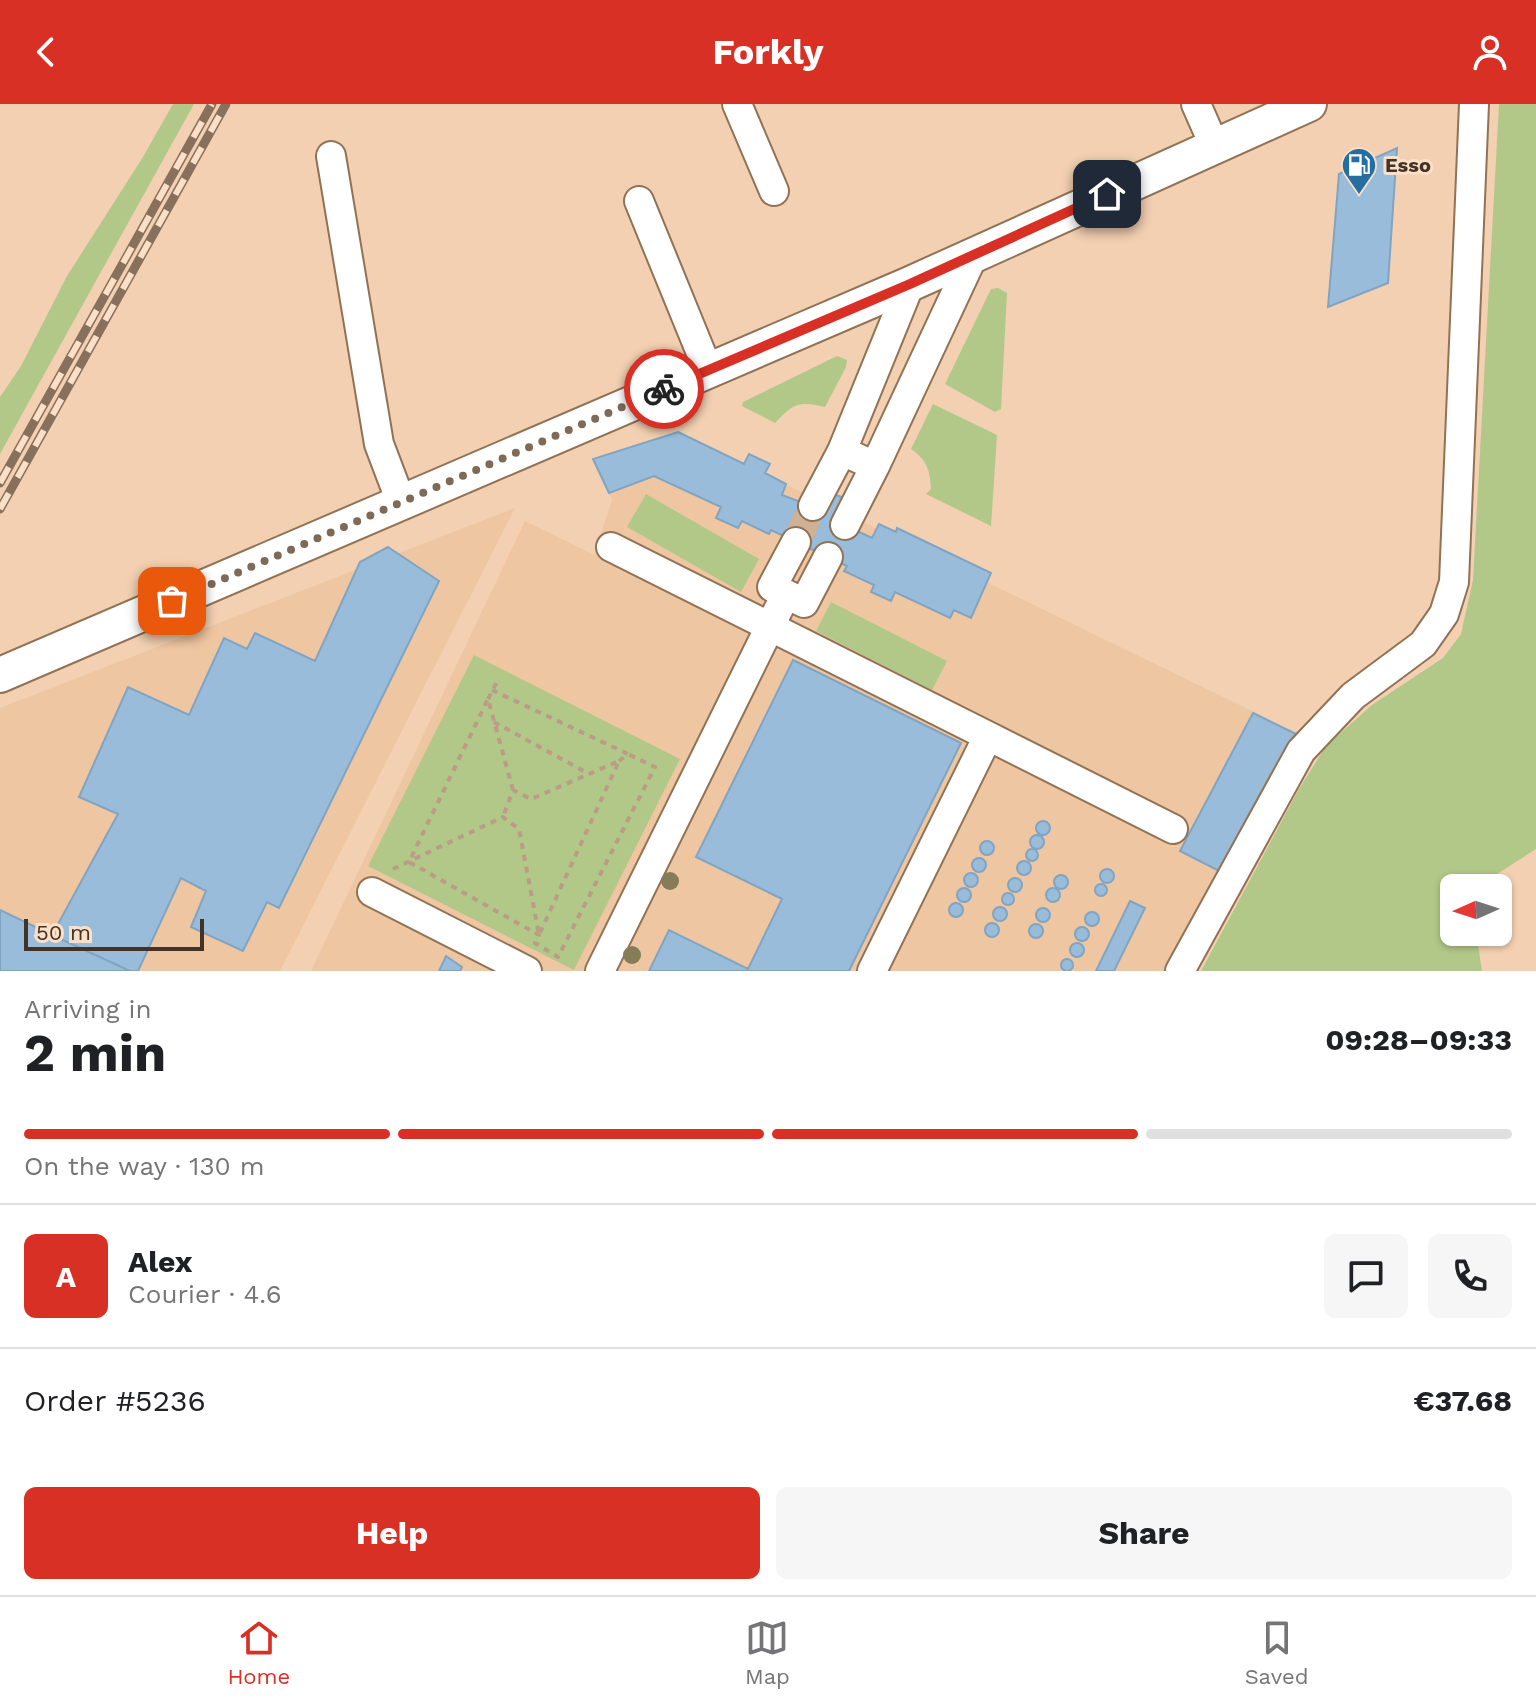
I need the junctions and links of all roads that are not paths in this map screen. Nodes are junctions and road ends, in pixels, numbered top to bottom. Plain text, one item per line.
1 (737, 104) edge
2 (1196, 104) edge
3 (1309, 104) edge
4 (1474, 104) edge
5 (1214, 145) junction
6 (331, 156) dead end
7 (774, 191) dead end
8 (639, 201) dead end
9 (974, 254) junction
10 (910, 284) junction
11 (708, 370) junction
12 (842, 451) junction
13 (875, 466) junction
14 (401, 502) junction
15 (813, 506) tunnel mouth
16 (845, 525) dead end
17 (796, 542) tunnel mouth
18 (611, 547) dead end
19 (828, 557) dead end
20 (786, 594) junction
21 (770, 628) junction
22 (0, 675) edge
23 (988, 736) junction
24 (1173, 829) dead end
25 (372, 892) dead end
26 (527, 971) edge
27 (600, 971) edge
28 (872, 971) edge
29 (1180, 971) edge

1 - 7 street
2 - 5 street
3 - 5 main road
4 - 29 street
5 - 9 main road
6 - 14 street
8 - 11 street
9 - 10 main road
9 - 13 street
10 - 11 main road
10 - 12 street
11 - 14 main road
12 - 13 street
12 - 15 street
13 - 16 street
14 - 22 main road
17 - 20 street
18 - 21 street
19 - 20 street
20 - 21 street
21 - 23 street
21 - 27 street
23 - 24 street
23 - 28 street
25 - 26 street

